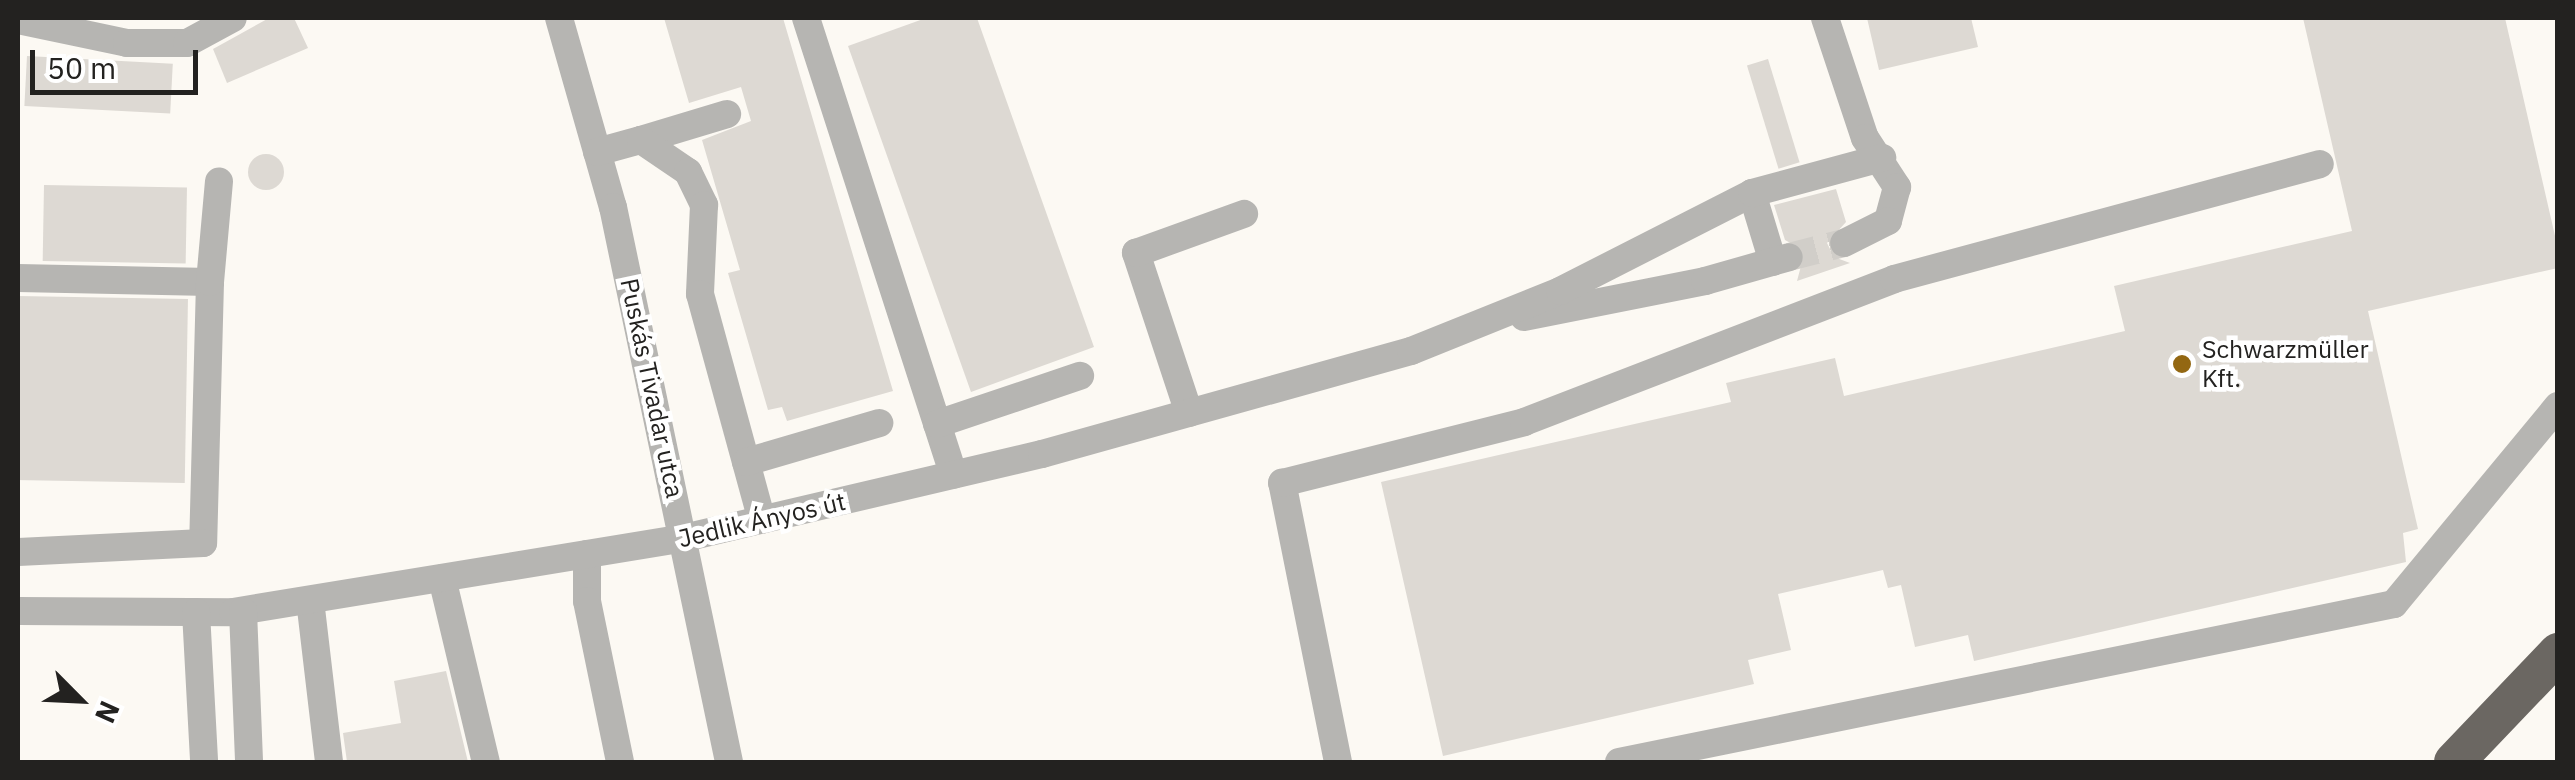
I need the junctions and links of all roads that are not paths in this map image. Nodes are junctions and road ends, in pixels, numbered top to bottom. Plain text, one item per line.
1 (233, 18) edge
2 (559, 18) edge
3 (806, 18) edge
4 (1825, 18) edge
5 (18, 20) edge
6 (728, 114) dead end
7 (641, 140) junction
8 (597, 152) junction
9 (1882, 158) junction
10 (2320, 164) dead end
11 (219, 181) dead end
12 (1752, 193) junction
13 (1244, 214) dead end
14 (1844, 243) tunnel mouth
15 (18, 278) edge
16 (210, 282) junction
17 (1488, 322) junction
18 (1080, 376) dead end
19 (2558, 406) edge
20 (1189, 413) junction
21 (879, 423) dead end
22 (938, 424) junction
23 (746, 462) junction
24 (954, 475) junction
25 (762, 520) junction
26 (684, 538) junction
27 (18, 552) edge
28 (588, 554) junction
29 (442, 578) junction
30 (310, 600) junction
31 (18, 611) edge
32 (242, 611) junction
33 (196, 612) junction
34 (2558, 652) edge
35 (2481, 728) junction
36 (204, 762) edge
37 (249, 762) edge
38 (330, 762) edge
39 (486, 762) edge
40 (620, 762) edge
41 (728, 762) edge
42 (1338, 762) edge
43 (1619, 762) edge
44 (2428, 762) edge
45 (2454, 762) edge

1 - 5 street
2 - 8 street, Puskás Tivadar utca
3 - 22 street
4 - 9 street
6 - 7 street
7 - 8 street
7 - 23 street
8 - 26 street, Puskás Tivadar utca
9 - 12 street
9 - 14 street
10 - 42 street
11 - 16 street
12 - 17 street
12 - 17 street
13 - 20 street
15 - 16 street
16 - 27 street
17 - 20 street, Jedlik Ányos út
18 - 22 street
19 - 43 street
20 - 24 street, Jedlik Ányos út
21 - 23 street
22 - 24 street
23 - 25 street
24 - 25 street, Jedlik Ányos út
25 - 26 street, Jedlik Ányos út
26 - 28 street, Jedlik Ányos út
26 - 41 street, Puskás Tivadar utca
28 - 29 street, Jedlik Ányos út
28 - 40 street
29 - 30 street, Jedlik Ányos út
29 - 39 street
30 - 32 street, Jedlik Ányos út
30 - 38 street
31 - 33 street, Jedlik Ányos út
32 - 33 street, Jedlik Ányos út
32 - 37 street
33 - 36 street
34 - 35 highway
35 - 44 highway
35 - 45 highway

